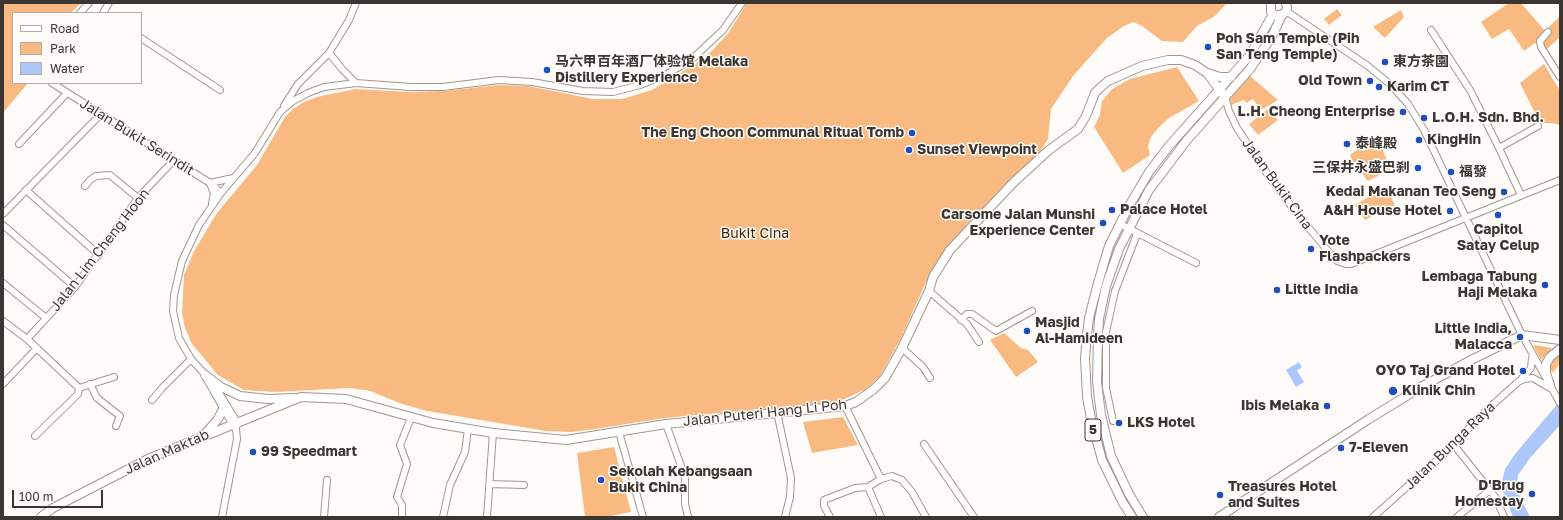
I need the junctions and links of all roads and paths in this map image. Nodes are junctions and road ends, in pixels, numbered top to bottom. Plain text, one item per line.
1 (89, 3) edge
2 (109, 3) edge
3 (356, 3) edge
4 (742, 3) edge
5 (1271, 3) edge
6 (1285, 10) edge
7 (81, 12) edge
8 (104, 12) edge
9 (1273, 14) junction
10 (1431, 30) dead end
11 (1548, 32) dead end
12 (142, 39) edge
13 (329, 52) junction
14 (1558, 69) edge
15 (1207, 73) junction
16 (1231, 77) junction
17 (1560, 77) edge
18 (356, 83) junction
19 (54, 84) edge
20 (1220, 88) junction
21 (220, 90) dead end
22 (67, 93) junction
23 (1226, 97) junction
24 (280, 112) junction
25 (100, 114) junction
26 (1538, 126) dead end
27 (19, 144) dead end
28 (1499, 148) junction
29 (173, 161) junction
30 (233, 178) junction
31 (1560, 180) edge
32 (210, 184) junction
33 (85, 186) dead end
34 (26, 190) junction
35 (221, 193) junction
36 (1521, 195) junction
37 (138, 198) junction
38 (211, 206) junction
39 (3, 214) edge
40 (1466, 217) junction
41 (3, 224) edge
42 (1120, 224) junction
43 (1128, 229) junction
44 (1137, 234) junction
45 (99, 255) junction
46 (1196, 263) dead end
47 (3, 282) edge
48 (75, 287) junction
49 (929, 291) junction
50 (1032, 311) dead end
51 (46, 318) junction
52 (961, 320) junction
53 (3, 321) edge
54 (1522, 335) junction
55 (27, 339) junction
56 (1560, 340) edge
57 (979, 342) dead end
58 (37, 348) junction
59 (902, 348) junction
60 (1560, 349) edge
61 (1532, 354) junction
62 (191, 359) junction
63 (205, 375) junction
64 (114, 377) dead end
65 (930, 378) dead end
66 (1518, 382) junction
67 (3, 384) edge
68 (90, 384) junction
69 (1550, 385) junction
70 (79, 388) junction
71 (1556, 396) junction
72 (302, 397) junction
73 (152, 400) dead end
74 (1560, 403) edge
75 (845, 406) junction
76 (223, 409) junction
77 (777, 412) junction
78 (411, 418) junction
79 (1112, 421) dead end
80 (666, 424) junction
81 (235, 425) junction
82 (116, 426) dead end
83 (468, 429) junction
84 (619, 432) junction
85 (493, 433) junction
86 (36, 436) dead end
87 (204, 436) junction
88 (924, 444) dead end
89 (1454, 444) junction
90 (881, 479) junction
91 (327, 480) dead end
92 (490, 484) junction
93 (524, 485) dead end
94 (868, 487) junction
95 (1490, 490) junction
96 (41, 517) edge
97 (222, 517) edge
98 (324, 517) edge
99 (402, 517) edge
100 (443, 517) edge
101 (487, 517) edge
102 (642, 517) edge
103 (688, 517) edge
104 (784, 517) edge
105 (830, 517) edge
106 (881, 517) edge
107 (926, 517) edge
108 (974, 517) edge
109 (1132, 517) edge
110 (1143, 517) edge
111 (1219, 517) edge
112 (1373, 517) edge
113 (1457, 517) edge
114 (1504, 517) edge

1 - 7 street
2 - 8 street
3 - 13 street
4 - 18 street
5 - 9 main road
6 - 9 main road
6 - 23 main road, 5
6 - 40 street
9 - 16 main road, 5
10 - 28 street
11 - 14 street
12 - 21 street
13 - 18 street
13 - 24 street
14 - 17 street
15 - 16 main road
15 - 20 main road, Jalan Puteri Hang Li Poh
15 - 49 main road, Jalan Puteri Hang Li Poh
16 - 20 main road, 5
18 - 24 street
19 - 22 street, Jalan Bukit Serindit
20 - 23 main road, Jalan Puteri Hang Li Poh
20 - 42 main road, 5
22 - 25 street, Jalan Bukit Serindit
22 - 27 street
23 - 40 street, Jalan Bukit Cina
23 - 43 main road, 5
24 - 30 street
25 - 29 street, Jalan Bukit Serindit
25 - 34 street
26 - 28 street
28 - 36 street
29 - 32 street, Jalan Bukit Serindit
29 - 37 street, Jalan Lim Cheng Hoon
30 - 32 street
30 - 35 street
31 - 36 street
32 - 35 street, Jalan Bukit Serindit
32 - 38 street
33 - 37 street
34 - 39 street
34 - 45 street
35 - 38 street
36 - 40 street
37 - 45 street, Jalan Lim Cheng Hoon
38 - 62 street
40 - 54 street
41 - 48 street
42 - 43 street
42 - 109 main road, 5
43 - 44 street
43 - 110 main road, 5
44 - 46 street
44 - 79 street
45 - 48 street, Jalan Lim Cheng Hoon
47 - 51 street
48 - 51 street, Jalan Lim Cheng Hoon
49 - 52 street
49 - 59 main road, Jalan Puteri Hang Li Poh
50 - 52 street
51 - 55 street, Jalan Lim Cheng Hoon
52 - 57 street
53 - 55 street
54 - 56 main road
54 - 61 street
54 - 111 main road
55 - 58 street
58 - 67 street
58 - 70 street
59 - 65 street
59 - 75 main road, Jalan Puteri Hang Li Poh
60 - 69 main road
61 - 66 street
61 - 69 street
62 - 63 street
62 - 73 street
63 - 72 main road
63 - 76 street
63 - 81 street
64 - 68 street
66 - 71 street, Jalan Bunga Raya
66 - 89 street, Jalan Bunga Raya
68 - 70 street
68 - 82 street
69 - 71 street
70 - 86 street
71 - 74 street
72 - 78 main road, Jalan Puteri Hang Li Poh
72 - 81 main road, Jalan Puteri Hang Li Poh
75 - 77 main road, Jalan Puteri Hang Li Poh
75 - 90 street
76 - 81 street
76 - 87 main road
77 - 80 main road, Jalan Puteri Hang Li Poh
77 - 104 street
78 - 83 main road, Jalan Puteri Hang Li Poh
78 - 99 street
80 - 84 main road, Jalan Puteri Hang Li Poh
80 - 103 street
81 - 87 main road, Jalan Maktab
81 - 97 street
83 - 85 main road, Jalan Puteri Hang Li Poh
83 - 100 street
84 - 85 main road, Jalan Puteri Hang Li Poh
84 - 102 street
85 - 92 street
87 - 96 main road, Jalan Maktab
88 - 108 street
89 - 95 street
89 - 112 street, Jalan Bunga Raya
90 - 94 street
90 - 107 street
91 - 98 street
92 - 93 street
92 - 101 street
94 - 105 street
94 - 106 street
95 - 113 street
95 - 114 street

